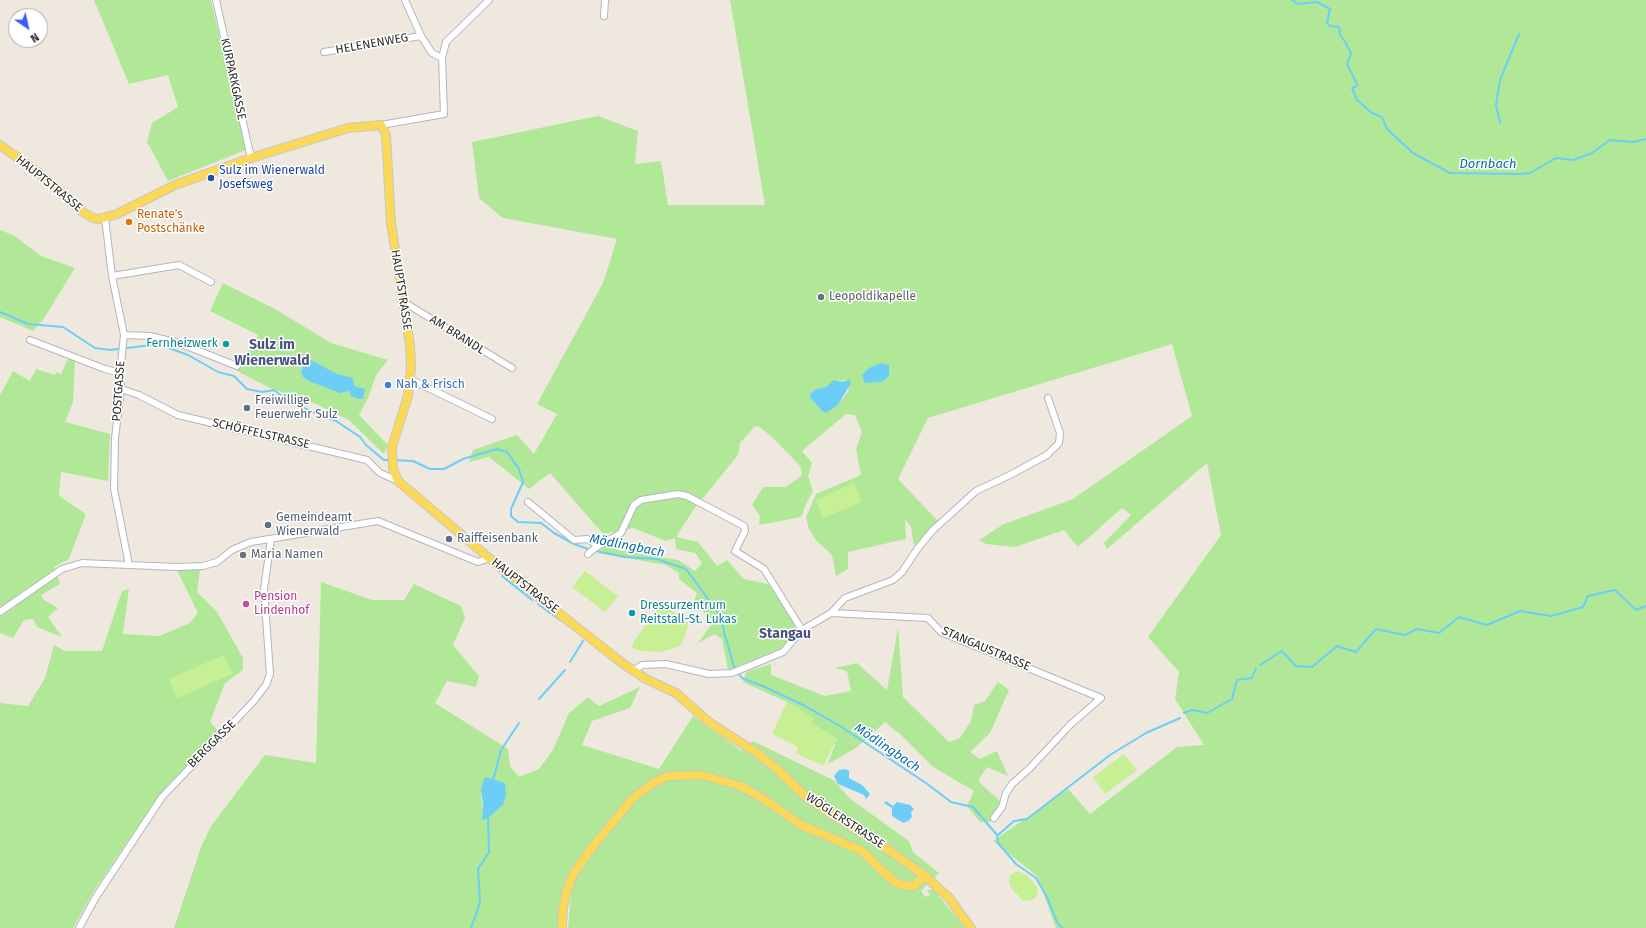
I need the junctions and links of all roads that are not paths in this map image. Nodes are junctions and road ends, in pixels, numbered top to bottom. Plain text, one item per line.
1 (216, 0) edge
2 (405, 0) edge
3 (489, 0) edge
4 (605, 0) edge
5 (604, 16) dead end
6 (421, 36) junction
7 (324, 52) dead end
8 (442, 58) junction
9 (381, 125) junction
10 (0, 145) edge
11 (251, 158) junction
12 (104, 218) junction
13 (112, 276) junction
14 (211, 282) dead end
15 (402, 301) junction
16 (124, 335) junction
17 (30, 340) dead end
18 (237, 366) dead end
19 (512, 368) dead end
20 (120, 373) junction
21 (410, 379) junction
22 (121, 389) junction
23 (1048, 398) dead end
24 (492, 419) dead end
25 (398, 481) junction
26 (528, 502) dead end
27 (271, 539) junction
28 (597, 547) junction
29 (588, 554) dead end
30 (489, 558) junction
31 (129, 565) junction
32 (0, 612) edge
33 (831, 613) junction
34 (802, 630) junction
35 (633, 671) junction
36 (710, 723) joint
37 (994, 818) dead end
38 (925, 876) junction
39 (78, 928) edge
40 (562, 928) edge
41 (971, 928) edge

1 - 11 street, KURPARKGASSE
2 - 6 street
3 - 8 street
4 - 5 street
6 - 7 street, HELENENWEG
6 - 8 street
8 - 9 street
9 - 11 main road
9 - 15 main road, HAUPTSTRASSE
10 - 12 main road, HAUPTSTRASSE
11 - 12 main road
12 - 13 street, POSTGASSE
13 - 14 street
13 - 16 street, POSTGASSE
15 - 19 street, AM BRANDL
15 - 21 main road, HAUPTSTRASSE
16 - 18 street
16 - 20 street, POSTGASSE
17 - 20 street
20 - 22 street, POSTGASSE
21 - 24 street
21 - 25 main road, HAUPTSTRASSE
22 - 25 street, SCHÖFFELSTRASSE
22 - 31 street, POSTGASSE
23 - 33 street
25 - 30 main road, HAUPTSTRASSE
26 - 28 street
27 - 30 street
27 - 31 street
27 - 39 street, BERGGASSE
28 - 29 street
28 - 34 street
30 - 35 main road, HAUPTSTRASSE
31 - 32 street
33 - 34 street
33 - 37 street, STANGAUSTRASSE
34 - 35 street
35 - 36 main road, HAUPTSTRASSE
36 - 38 main road, WÖGLERSTRASSE
38 - 40 main road
38 - 41 main road, WÖGLERSTRASSE

